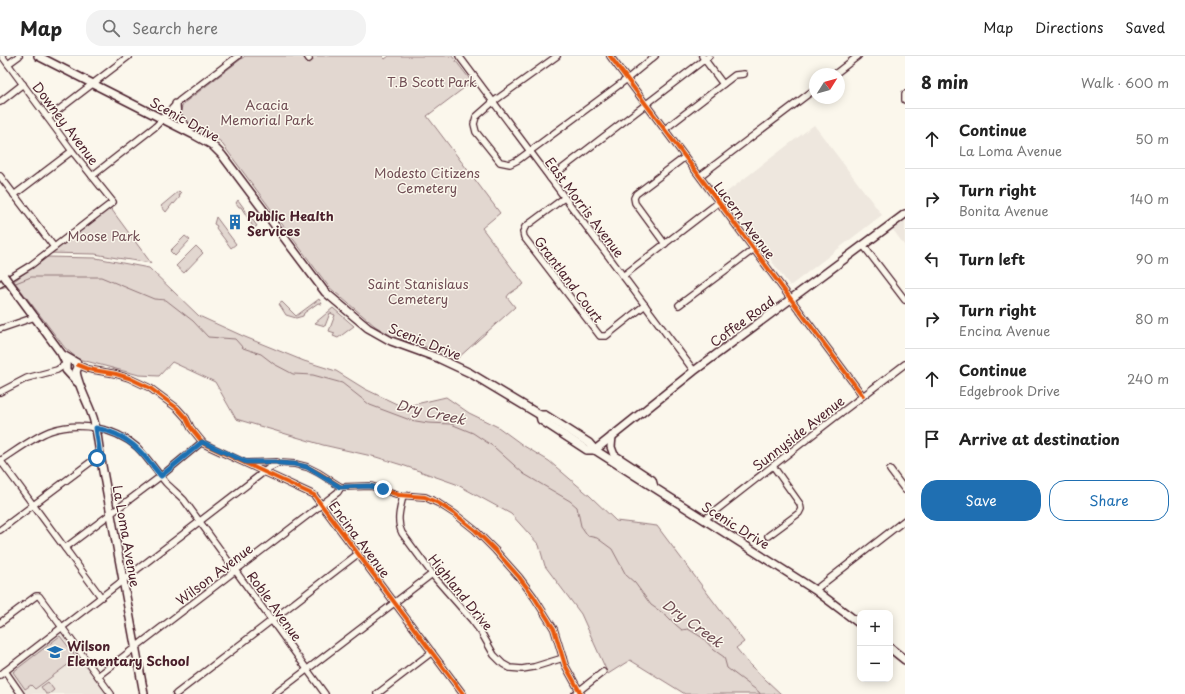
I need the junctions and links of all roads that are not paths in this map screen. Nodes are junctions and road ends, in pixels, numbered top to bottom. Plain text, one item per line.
1 (2, 56) edge
2 (19, 56) edge
3 (38, 56) edge
4 (129, 56) edge
5 (238, 56) edge
6 (459, 56) edge
7 (556, 56) edge
8 (610, 56) edge
9 (655, 56) edge
10 (858, 56) edge
11 (705, 57) edge
12 (8, 64) junction
13 (843, 68) edge
14 (744, 74) dead end
15 (627, 79) junction
16 (23, 84) junction
17 (93, 84) junction
18 (724, 84) junction
19 (809, 94) edge
20 (905, 94) edge
21 (905, 100) edge
22 (0, 102) edge
23 (493, 102) junction
24 (176, 104) junction
25 (647, 104) junction
26 (48, 118) junction
27 (163, 119) junction
28 (665, 129) junction
29 (194, 135) junction
30 (72, 151) junction
31 (531, 151) junction
32 (686, 157) junction
33 (0, 176) edge
34 (92, 176) junction
35 (700, 176) junction
36 (550, 178) junction
37 (14, 195) junction
38 (564, 198) junction
39 (719, 202) junction
40 (905, 214) edge
41 (665, 244) junction
42 (863, 245) junction
43 (54, 247) junction
44 (754, 249) junction
45 (2, 273) edge
46 (623, 276) junction
47 (0, 284) edge
48 (791, 300) junction
49 (905, 300) edge
50 (645, 305) junction
51 (679, 305) dead end
52 (35, 317) junction
53 (0, 329) edge
54 (905, 364) edge
55 (71, 367) junction
56 (694, 371) junction
57 (0, 392) edge
58 (863, 396) junction
59 (96, 428) junction
60 (612, 436) junction
61 (202, 442) junction
62 (595, 450) junction
63 (100, 455) junction
64 (0, 461) edge
65 (246, 462) junction
66 (279, 463) junction
67 (773, 466) junction
68 (890, 470) dead end
69 (265, 471) junction
70 (161, 476) junction
71 (340, 487) junction
72 (654, 487) junction
73 (905, 490) edge
74 (402, 496) junction
75 (322, 504) junction
76 (33, 505) junction
77 (110, 513) junction
78 (705, 519) junction
79 (905, 520) edge
80 (199, 522) junction
81 (0, 530) edge
82 (768, 536) dead end
83 (65, 548) junction
84 (359, 553) junction
85 (236, 571) junction
86 (432, 574) junction
87 (123, 580) junction
88 (815, 590) junction
89 (101, 597) junction
90 (395, 602) junction
91 (271, 620) junction
92 (857, 622) edge
93 (0, 623) edge
94 (62, 627) junction
95 (135, 648) junction
96 (893, 650) edge
97 (432, 652) junction
98 (563, 658) junction
99 (905, 660) edge
100 (307, 669) junction
101 (603, 672) dead end
102 (2, 673) edge
103 (98, 676) junction
104 (578, 693) edge
105 (22, 694) edge
106 (111, 694) edge
107 (144, 694) edge
108 (176, 694) edge
109 (275, 694) edge
110 (325, 694) edge
111 (378, 694) edge
112 (464, 694) edge

1 - 12 street, Downey Avenue
2 - 12 street
3 - 17 main road, Scenic Drive
4 - 17 street
5 - 24 street
6 - 23 street, East Morris Avenue
7 - 23 street
8 - 15 street, Lucern Avenue
9 - 15 street
10 - 13 street
11 - 18 street
11 - 25 street
12 - 16 street, Downey Avenue
14 - 18 street
15 - 25 street, Lucern Avenue
15 - 31 street
16 - 22 street
16 - 26 street, Downey Avenue
17 - 26 street
17 - 27 main road, Scenic Drive
18 - 28 street
19 - 35 street
20 - 21 street
23 - 31 street, East Morris Avenue
23 - 31 street
24 - 27 street
24 - 29 main road
25 - 28 street, Lucern Avenue
25 - 36 street
26 - 30 street, Downey Avenue
27 - 29 main road, Scenic Drive
27 - 34 street
28 - 32 street, Lucern Avenue
29 - 62 main road, Scenic Drive
30 - 34 street, Downey Avenue
30 - 37 street
31 - 36 street, East Morris Avenue
32 - 35 street, Lucern Avenue
32 - 41 street
33 - 37 street
34 - 43 street, Downey Avenue
35 - 39 street, Lucern Avenue
36 - 38 street, East Morris Avenue
37 - 43 street
38 - 46 street, East Morris Avenue
38 - 50 street, Grantland Court
39 - 41 street
39 - 44 street, Lucern Avenue
40 - 42 main road, Coffee Road
41 - 46 street
42 - 48 main road, Coffee Road
42 - 49 street
43 - 47 street
44 - 48 street, Lucern Avenue
44 - 51 street
45 - 52 main road, bridge
46 - 50 street, East Morris Avenue
48 - 56 main road, Coffee Road
48 - 58 street, Lucern Avenue
50 - 56 street, East Morris Avenue
52 - 53 street
52 - 55 main road
54 - 58 street, Sunnyside Avenue
55 - 57 street
55 - 59 main road, La Loma Avenue
55 - 61 street
56 - 60 main road, Coffee Road
58 - 67 street, Sunnyside Avenue
59 - 63 main road, La Loma Avenue
59 - 64 street, Roble Avenue
59 - 70 street, Roble Avenue
60 - 62 main road, Coffee Road
60 - 72 main road
61 - 65 street, Encina Avenue
61 - 70 street
62 - 72 main road, Scenic Drive
63 - 76 street
63 - 77 main road, La Loma Avenue
64 - 76 street
65 - 66 street
65 - 69 street, Encina Avenue
66 - 69 street
66 - 71 street
67 - 78 street, Sunnyside Avenue
67 - 82 street
68 - 73 street
69 - 75 street, Encina Avenue
69 - 80 street
70 - 77 street
70 - 80 street, Roble Avenue
71 - 74 street
71 - 75 street, Wilson Avenue
72 - 78 main road, Scenic Drive
74 - 86 street, Highland Drive
74 - 98 street
75 - 84 street, Encina Avenue
75 - 85 street, Wilson Avenue
76 - 81 street
76 - 83 street
77 - 83 street
77 - 87 main road, La Loma Avenue
78 - 88 main road, Scenic Drive
79 - 88 street
80 - 85 street, Roble Avenue
80 - 87 street
83 - 89 street
84 - 90 street, Encina Avenue
84 - 91 street
85 - 91 street, Roble Avenue
85 - 95 street, Wilson Avenue
86 - 90 street
86 - 98 street, Highland Drive
87 - 89 street
87 - 95 main road, La Loma Avenue
88 - 92 main road, Scenic Drive
89 - 94 street
90 - 97 street, Encina Avenue
90 - 100 street
91 - 100 street, Roble Avenue
91 - 108 street
93 - 94 street
94 - 102 street
94 - 103 street
95 - 103 street, Wilson Avenue
95 - 107 main road, La Loma Avenue
96 - 99 main road
97 - 111 street
97 - 112 street, Encina Avenue
98 - 104 street
100 - 109 street
100 - 110 street, Roble Avenue
101 - 104 street
102 - 105 street
103 - 106 street

